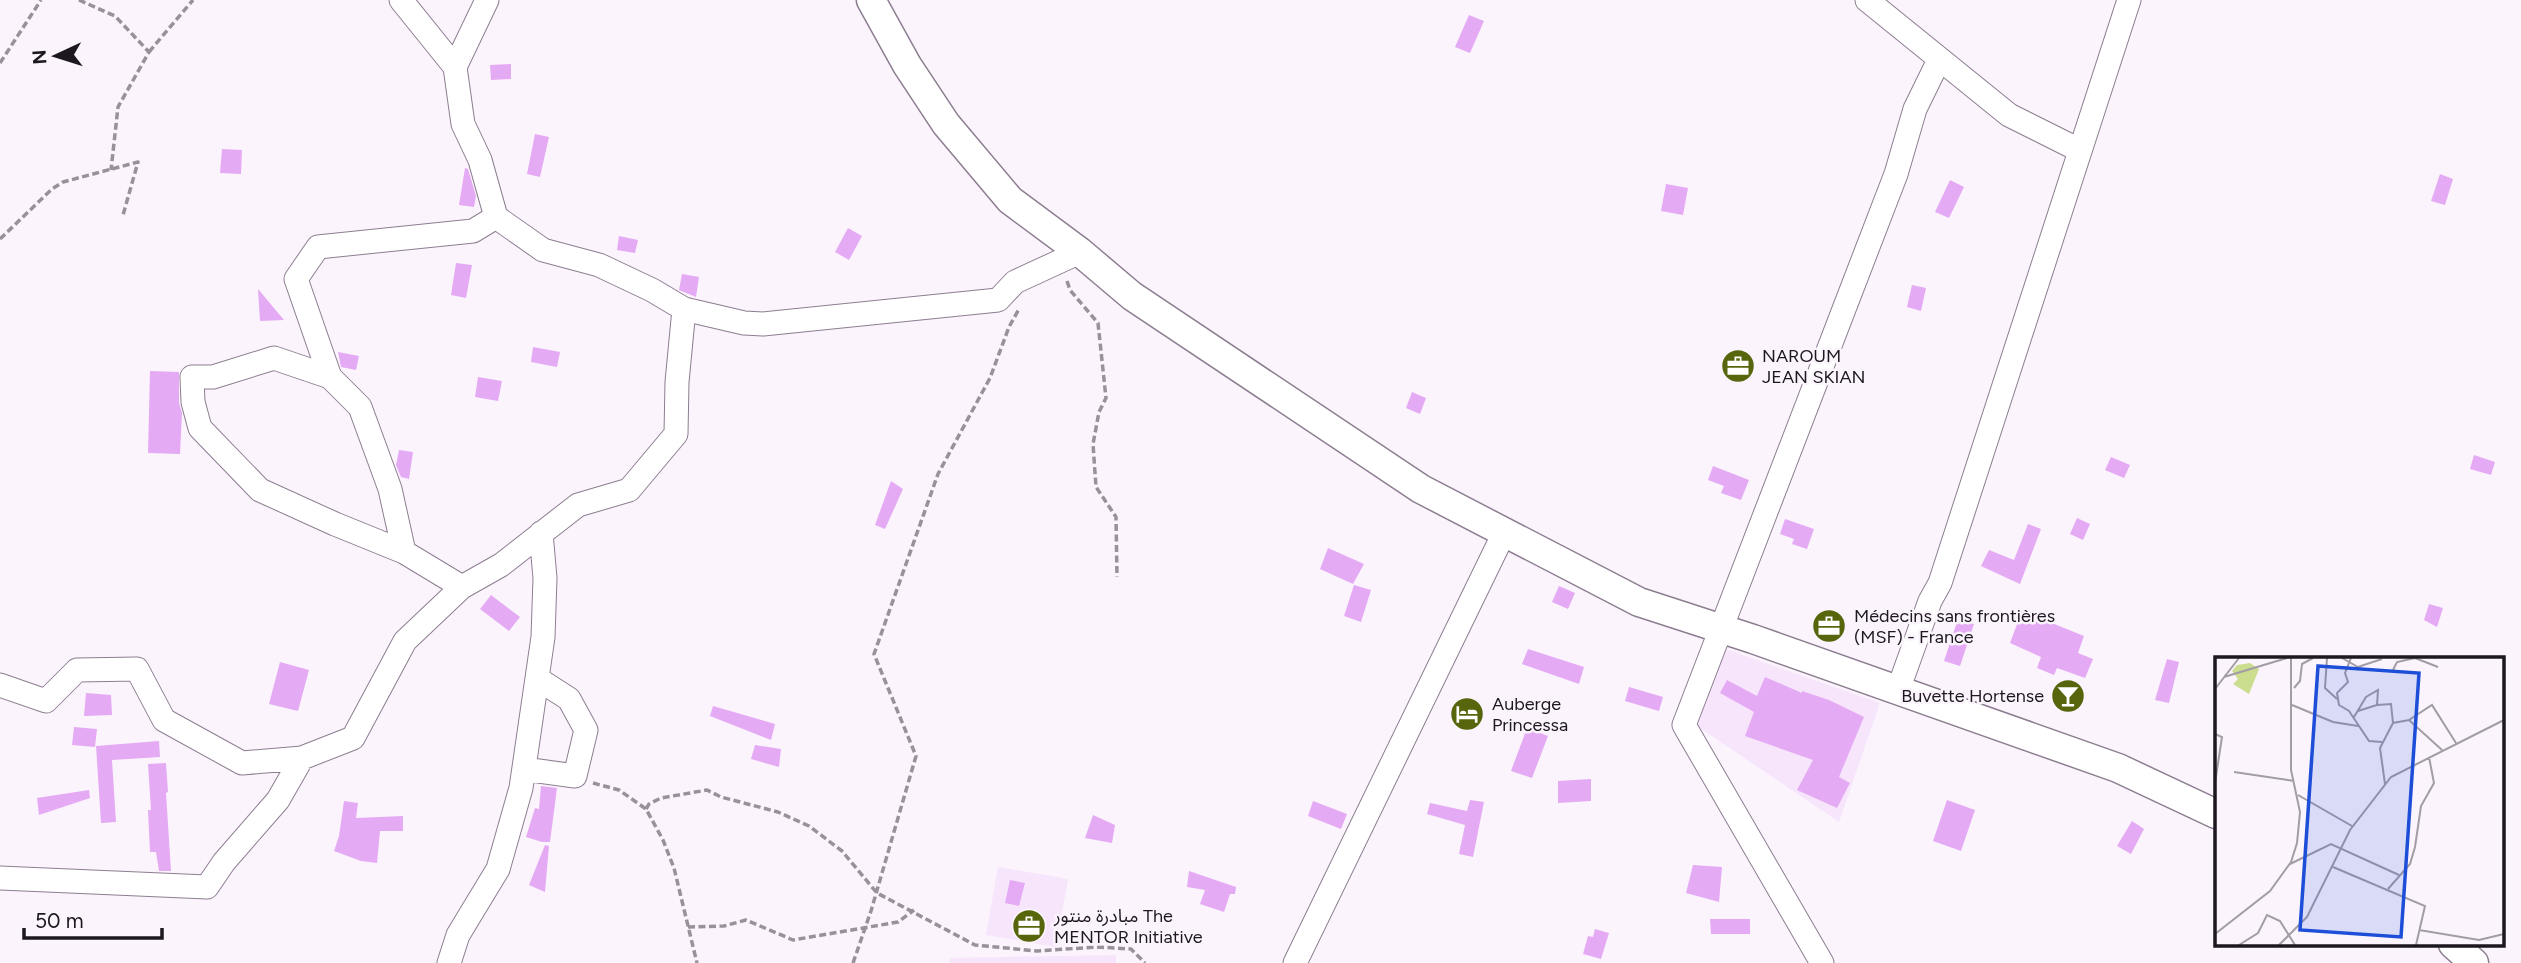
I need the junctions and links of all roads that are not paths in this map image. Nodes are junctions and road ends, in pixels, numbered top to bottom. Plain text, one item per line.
1 (401, 0) edge
2 (487, 0) edge
3 (871, 0) edge
4 (1867, 0) edge
5 (2129, 0) edge
6 (1939, 60) junction
7 (455, 67) junction
8 (2079, 150) junction
9 (496, 218) junction
10 (1080, 252) junction
11 (684, 309) junction
12 (330, 377) junction
13 (541, 533) junction
14 (1504, 533) junction
15 (404, 552) junction
16 (462, 587) junction
17 (1721, 629) junction
18 (538, 679) junction
19 (0, 685) edge
20 (1898, 690) junction
21 (302, 758) junction
22 (524, 769) junction
23 (2215, 813) edge
24 (0, 878) edge
25 (2455, 946) edge
26 (449, 963) edge
27 (1295, 963) edge
28 (1822, 963) edge
29 (2474, 963) edge

1 - 7 street
2 - 7 street
3 - 10 main road
4 - 6 street
5 - 8 street
6 - 8 street
6 - 17 street
7 - 9 street
8 - 20 street
9 - 11 street
9 - 12 street
10 - 11 street
10 - 14 main road
11 - 13 street
12 - 15 street
12 - 15 street
13 - 16 street
13 - 18 street
14 - 17 main road
14 - 27 street
15 - 16 street
16 - 21 street
17 - 20 main road
17 - 28 street
18 - 22 street
18 - 22 street
19 - 21 street
20 - 23 main road
21 - 24 street
22 - 26 street
25 - 29 main road

